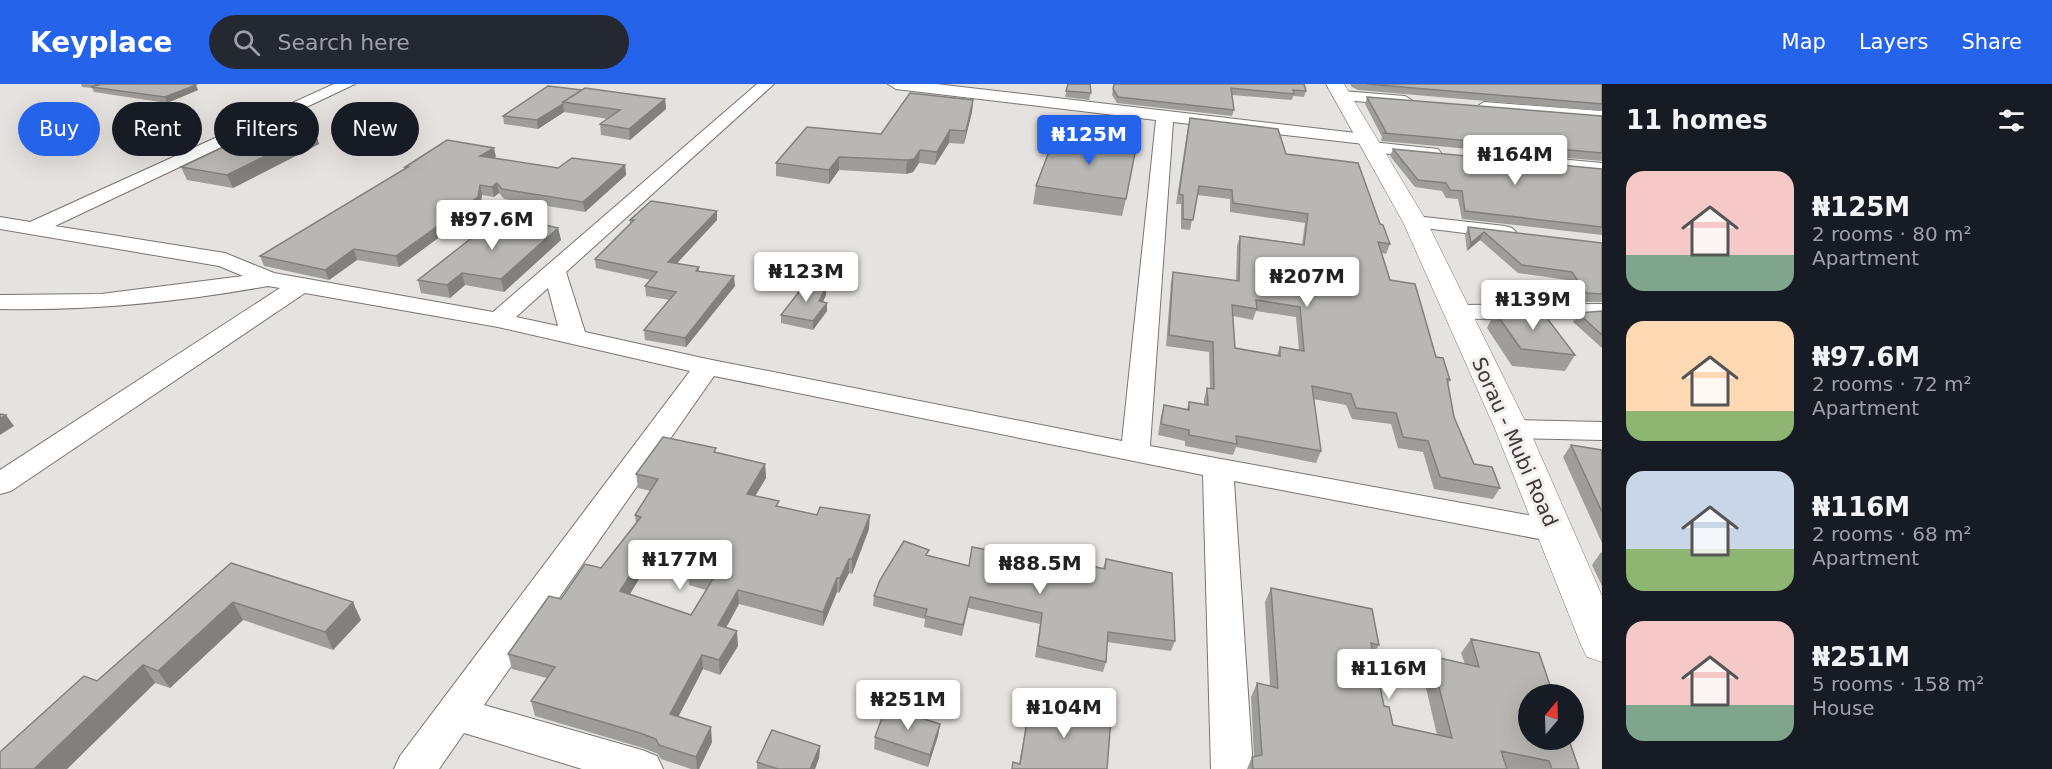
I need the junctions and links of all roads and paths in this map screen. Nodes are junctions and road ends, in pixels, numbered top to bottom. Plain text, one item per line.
1 (347, 84) edge
2 (765, 84) edge
3 (896, 84) edge
4 (1339, 90) edge
5 (1424, 102) edge
6 (1471, 106) edge
7 (1602, 116) edge
8 (1165, 117) junction
9 (1368, 143) junction
10 (1452, 155) edge
11 (1475, 157) edge
12 (1602, 169) edge
13 (1415, 222) junction
14 (0, 223) edge
15 (33, 228) junction
16 (1520, 234) edge
17 (554, 270) junction
18 (268, 279) junction
19 (301, 285) junction
20 (0, 302) edge
21 (1602, 310) edge
22 (1457, 312) junction
23 (498, 320) junction
24 (574, 337) junction
25 (707, 367) junction
26 (1512, 429) junction
27 (1602, 431) edge
28 (1135, 453) junction
29 (1218, 468) junction
30 (0, 484) edge
31 (1555, 531) junction
32 (1600, 636) edge
33 (455, 713) junction
34 (415, 769) edge
35 (642, 769) edge
36 (1232, 769) edge

1 - 15 street
2 - 17 street
3 - 8 street
4 - 5 street
4 - 9 main road, Sorau - Mubi Road
6 - 7 street
8 - 9 street
8 - 28 street
9 - 10 street
9 - 13 main road, Sorau - Mubi Road
11 - 12 street
13 - 16 street
13 - 22 main road, Sorau - Mubi Road
14 - 15 street
15 - 18 street
17 - 23 street
17 - 24 street
18 - 19 street
18 - 20 street
19 - 23 street
19 - 30 street
21 - 22 street
22 - 26 main road, Sorau - Mubi Road
23 - 24 street
24 - 25 street
25 - 28 street
25 - 33 street
26 - 27 street
26 - 31 main road, Sorau - Mubi Road
28 - 29 street
29 - 31 street
29 - 36 street
31 - 32 main road, Sorau - Mubi Road
33 - 34 street
33 - 35 street

